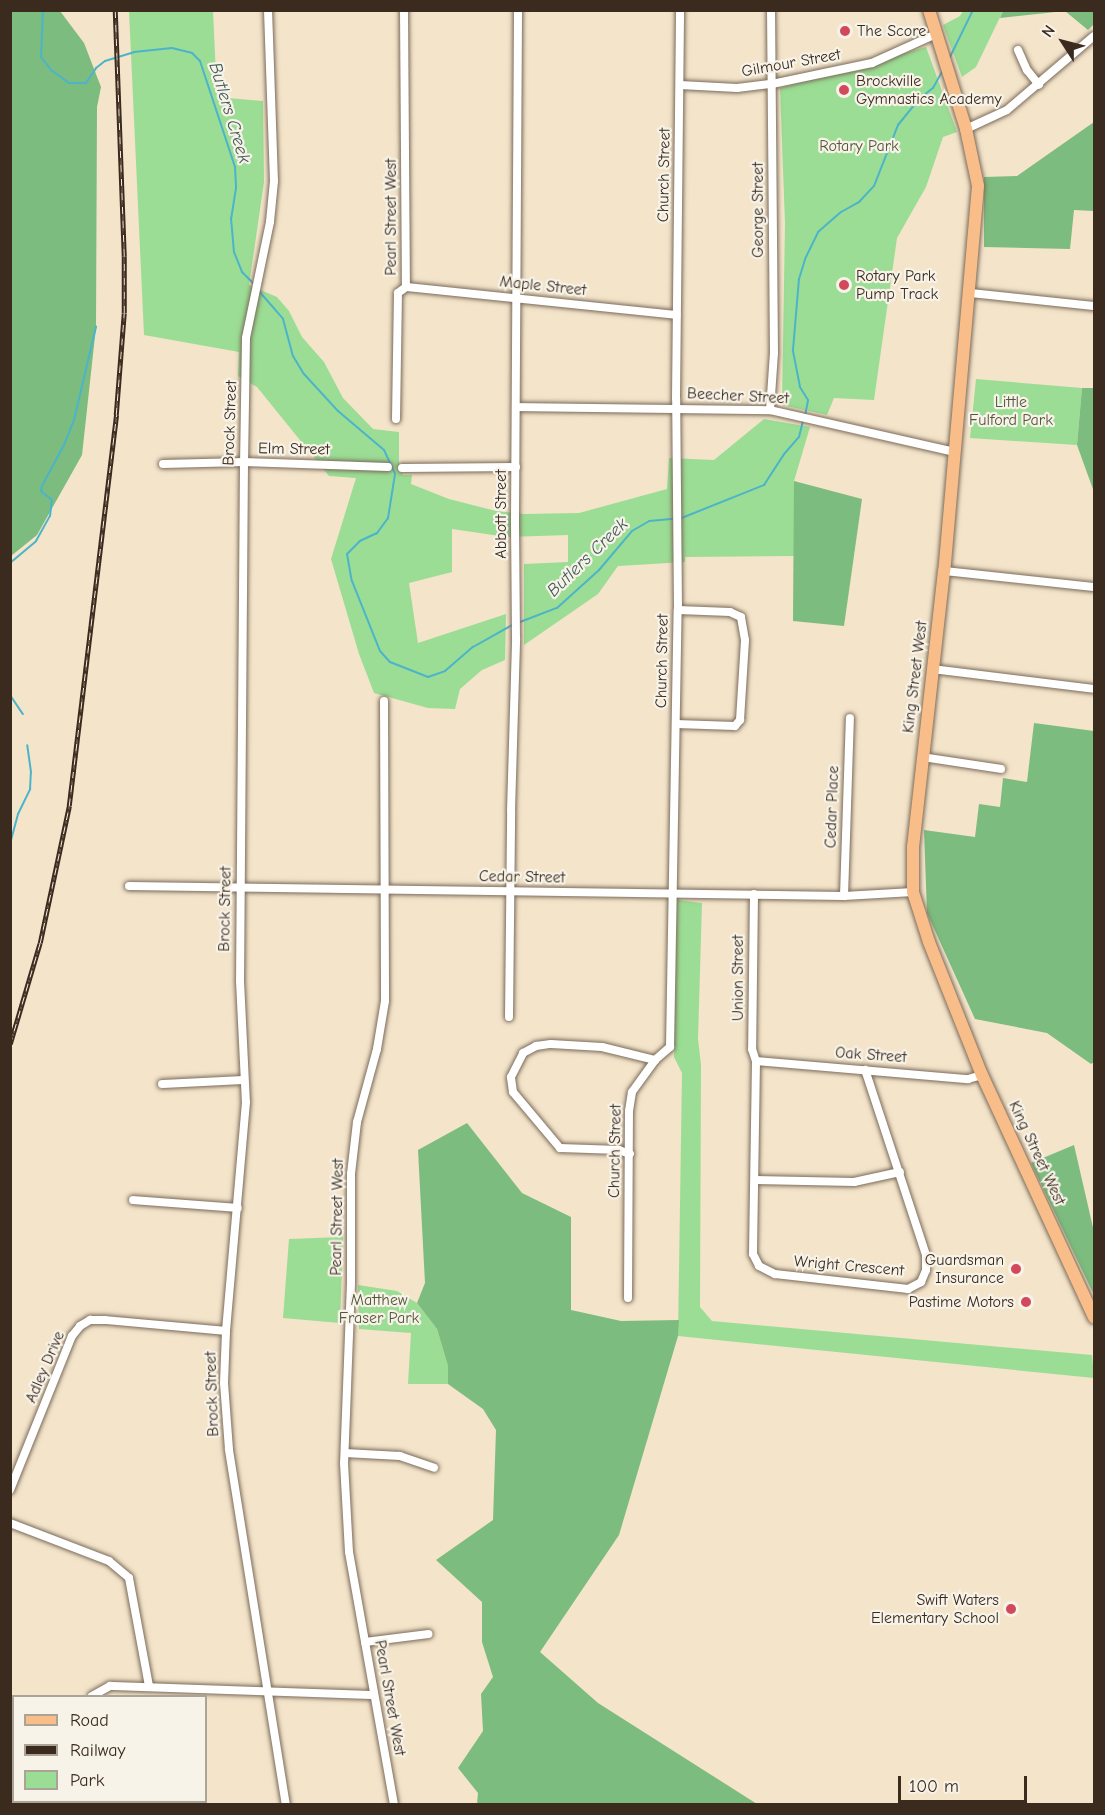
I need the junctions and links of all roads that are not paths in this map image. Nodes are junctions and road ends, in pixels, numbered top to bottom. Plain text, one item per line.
1 (268, 10) edge
2 (404, 10) edge
3 (518, 10) edge
4 (680, 10) edge
5 (771, 10) edge
6 (929, 10) edge
7 (936, 34) junction
8 (1095, 36) edge
9 (1018, 50) dead end
10 (772, 84) junction
11 (680, 85) junction
12 (1039, 85) junction
13 (966, 129) junction
14 (406, 287) junction
15 (970, 293) junction
16 (517, 298) junction
17 (1095, 306) edge
18 (677, 315) junction
19 (516, 407) junction
20 (676, 408) junction
21 (770, 410) junction
22 (396, 419) dead end
23 (955, 452) junction
24 (244, 462) junction
25 (163, 464) dead end
26 (388, 467) dead end
27 (516, 467) junction
28 (402, 468) dead end
29 (944, 571) junction
30 (1095, 587) edge
31 (678, 610) junction
32 (932, 669) junction
33 (1095, 689) edge
34 (384, 701) dead end
35 (850, 718) dead end
36 (676, 724) junction
37 (922, 757) junction
38 (1001, 769) dead end
39 (129, 886) dead end
40 (241, 889) junction
41 (385, 891) junction
42 (510, 892) junction
43 (914, 892) junction
44 (671, 894) junction
45 (753, 894) junction
46 (844, 896) junction
47 (509, 1017) dead end
48 (655, 1060) junction
49 (756, 1062) junction
50 (865, 1070) junction
51 (982, 1075) junction
52 (244, 1080) junction
53 (162, 1084) dead end
54 (630, 1154) junction
55 (900, 1172) junction
56 (755, 1180) junction
57 (133, 1200) dead end
58 (238, 1208) junction
59 (628, 1298) dead end
60 (1095, 1317) edge
61 (226, 1331) junction
62 (345, 1453) junction
63 (434, 1468) dead end
64 (10, 1490) edge
65 (10, 1523) edge
66 (428, 1634) dead end
67 (365, 1642) junction
68 (149, 1686) junction
69 (267, 1691) junction
70 (94, 1695) edge
71 (374, 1695) junction
72 (286, 1804) edge
73 (394, 1804) edge

1 - 24 street, Brock Street
2 - 14 street, Pearl Street West
3 - 16 street, Abbott Street
4 - 11 street, Church Street
5 - 10 street, George Street
6 - 7 main road, King Street West
7 - 10 street, Gilmour Street
7 - 13 main road, King Street West
8 - 12 street
9 - 12 street
10 - 11 street, Gilmour Street
10 - 21 street, George Street
11 - 18 street, Church Street
12 - 13 street
13 - 15 main road, King Street West
14 - 16 street, Maple Street
14 - 22 street, Pearl Street West
15 - 17 street
15 - 23 main road, King Street West
16 - 18 street, Maple Street
16 - 19 street, Abbott Street
18 - 20 street, Church Street
19 - 20 street, Beecher Street
19 - 27 street, Abbott Street
20 - 21 street, Beecher Street
20 - 31 street, Church Street
21 - 23 street, Beecher Street
23 - 29 main road, King Street West
24 - 25 street, Elm Street
24 - 26 street, Elm Street
24 - 40 street, Brock Street
27 - 28 street
27 - 42 street, Abbott Street
29 - 30 street
29 - 32 main road, King Street West
31 - 36 street, Church Street
31 - 36 street
32 - 33 street
32 - 37 main road, King Street West
34 - 41 street, Pearl Street West
35 - 46 street, Cedar Place
36 - 44 street, Church Street
37 - 38 street
37 - 43 main road, King Street West
39 - 40 street, Cedar Street
40 - 41 street, Cedar Street
40 - 52 street, Brock Street
41 - 42 street, Cedar Street
41 - 62 street, Pearl Street West
42 - 44 street, Cedar Street
42 - 47 street, Abbott Street
43 - 46 street, Cedar Street
43 - 51 main road, King Street West
44 - 45 street, Cedar Street
44 - 48 street, Church Street
45 - 46 street, Cedar Street
45 - 49 street, Union Street
48 - 54 street, Church Street
48 - 54 street
49 - 50 street, Oak Street
49 - 56 street, Wright Crescent
50 - 51 street, Oak Street
50 - 55 street, Wright Crescent
51 - 60 main road, King Street West
52 - 53 street
52 - 58 street, Brock Street
54 - 59 street, Church Street
55 - 56 street
55 - 56 street, Wright Crescent
57 - 58 street
58 - 61 street, Brock Street
61 - 64 street, Adley Drive
61 - 69 street, Brock Street
62 - 63 street
62 - 67 street, Pearl Street West
65 - 68 street
66 - 67 street
67 - 71 street, Pearl Street West
68 - 69 street
68 - 70 street
69 - 71 street
69 - 72 street, Brock Street
71 - 73 street, Pearl Street West

